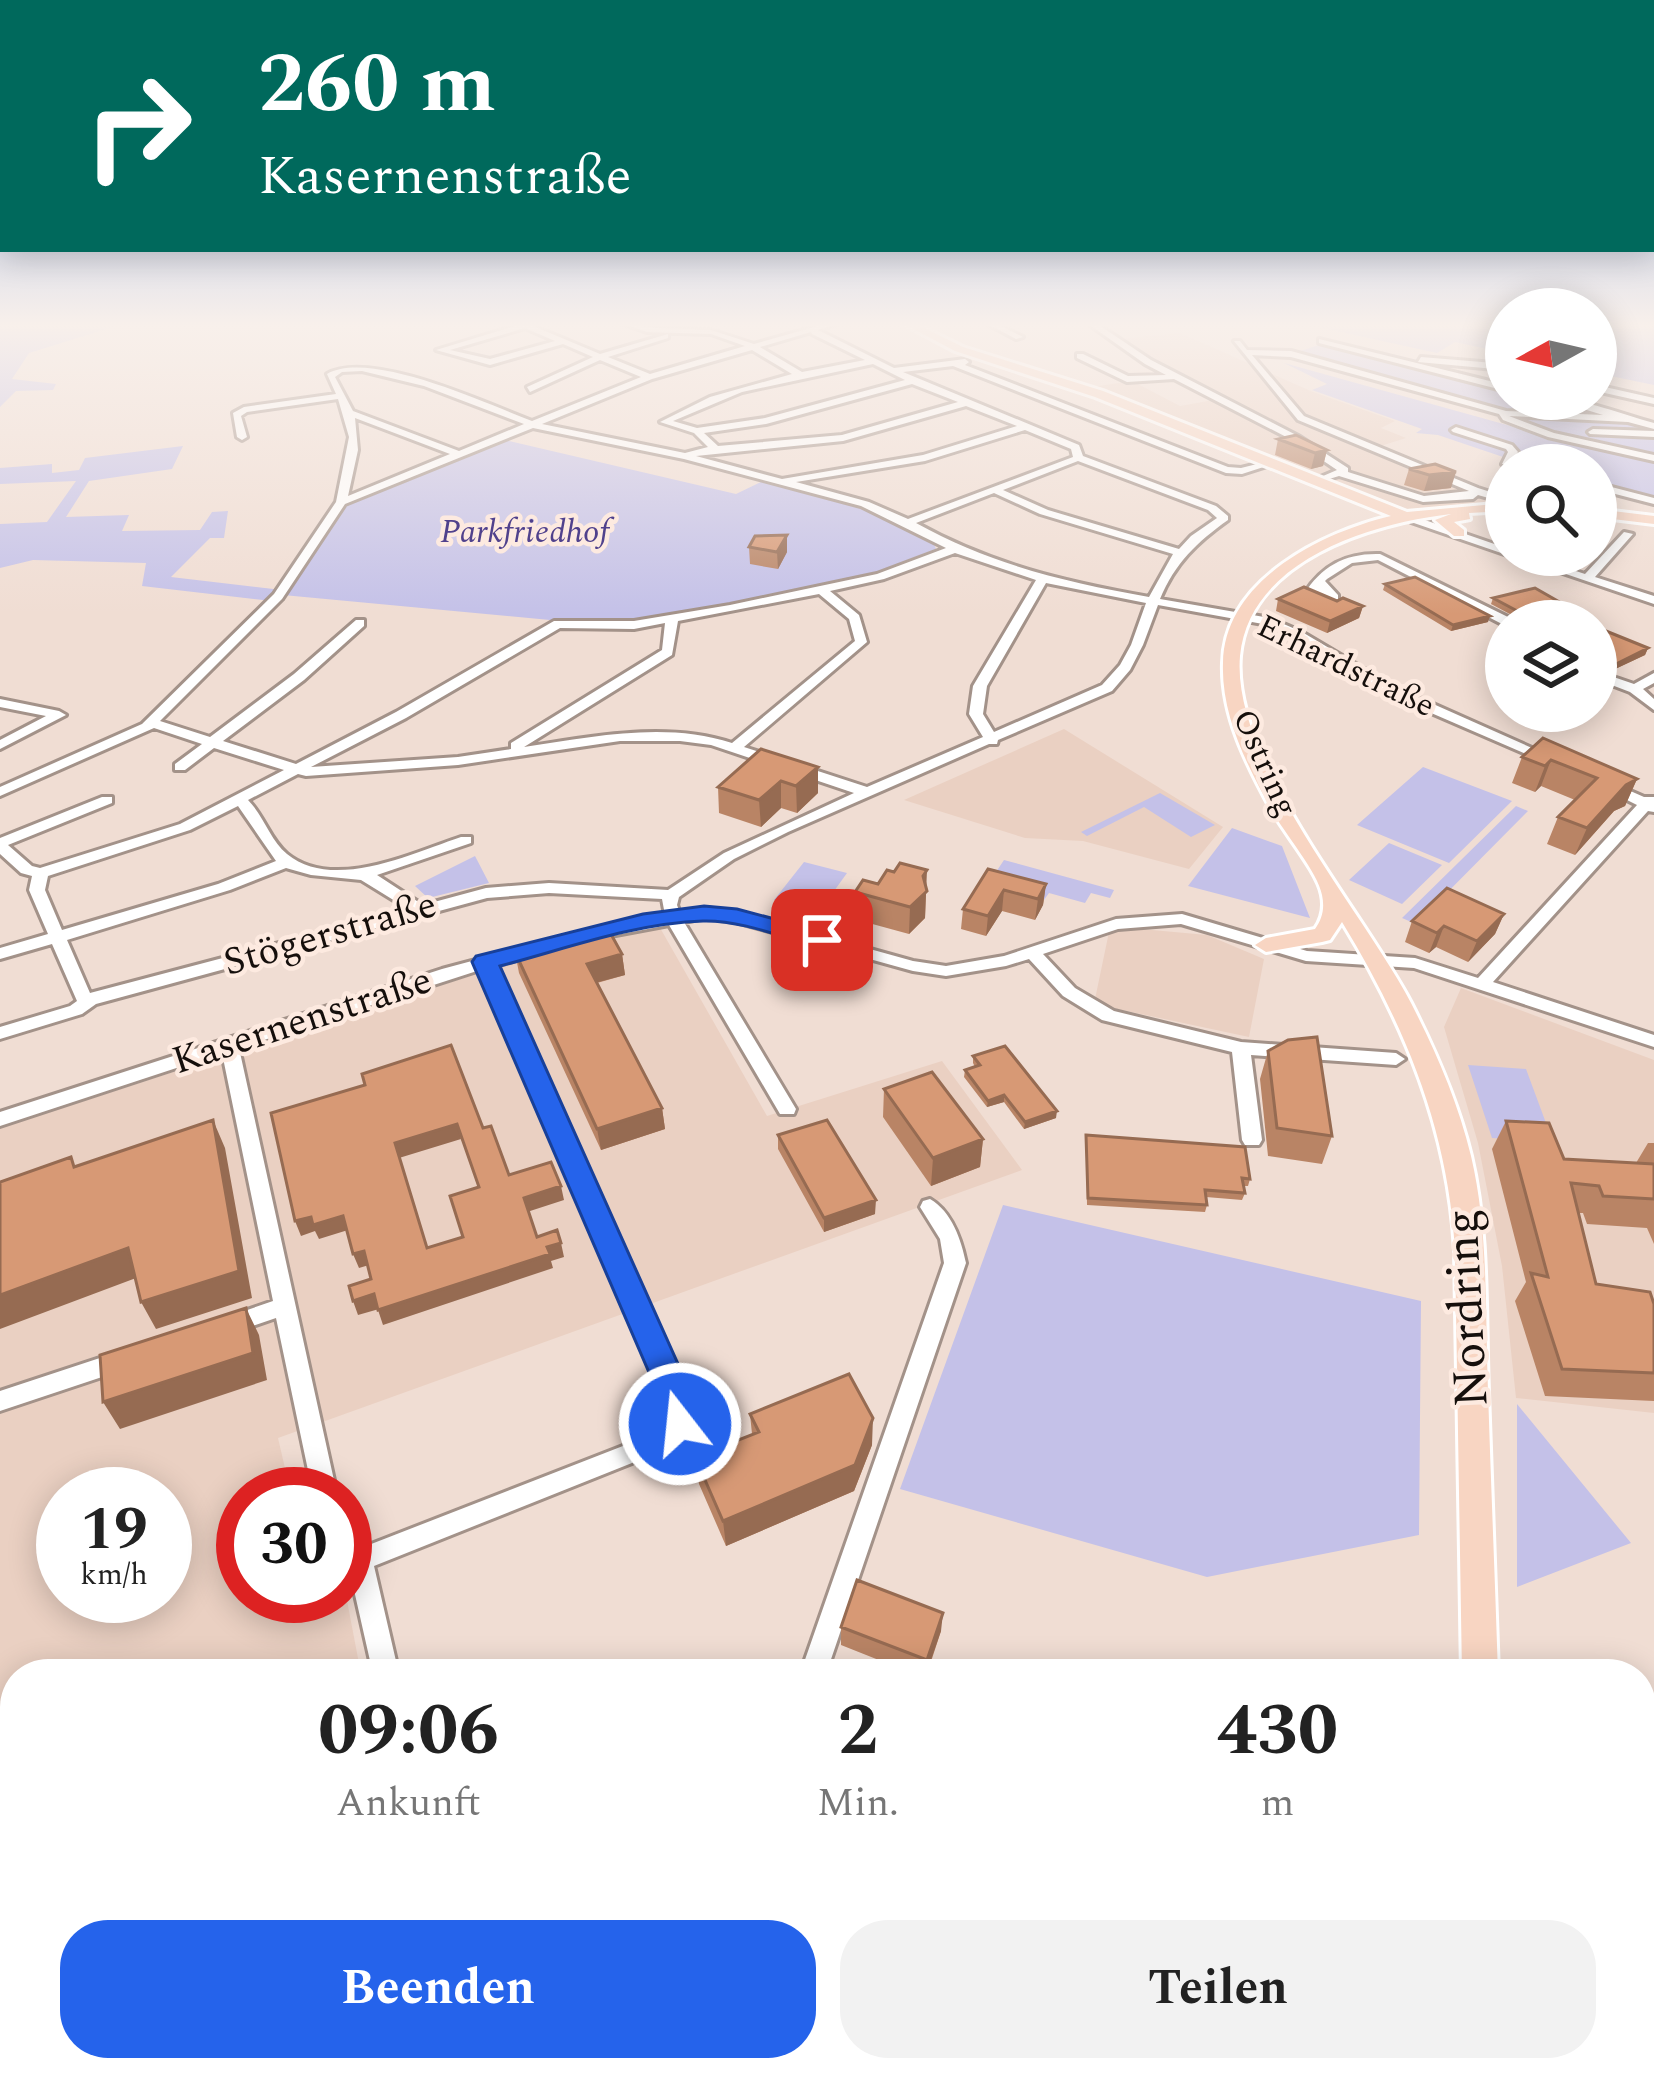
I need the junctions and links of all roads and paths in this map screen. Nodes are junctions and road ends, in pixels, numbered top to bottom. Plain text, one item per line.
1 (239, 420) edge
2 (353, 420) edge
3 (379, 420) edge
4 (521, 420) edge
5 (546, 420) edge
6 (669, 420) edge
7 (769, 420) edge
8 (905, 420) edge
9 (1007, 420) edge
10 (1099, 420) edge
11 (1164, 420) edge
12 (1260, 420) edge
13 (1306, 420) edge
14 (1514, 420) edge
15 (534, 425) junction
16 (1024, 427) junction
17 (1456, 430) dead end
18 (1654, 430) edge
19 (697, 431) junction
20 (1594, 432) dead end
21 (242, 437) dead end
22 (1500, 444) edge
23 (716, 449) junction
24 (461, 455) junction
25 (685, 457) junction
26 (1078, 458) junction
27 (1654, 458) edge
28 (1269, 462) junction
29 (1483, 476) dead end
30 (1329, 479) junction
31 (781, 482) junction
32 (1470, 488) junction
33 (998, 491) junction
34 (1617, 491) edge
35 (1485, 496) edge
36 (1654, 501) edge
37 (340, 502) junction
38 (1485, 509) edge
39 (1485, 511) edge
40 (1478, 513) junction
41 (1617, 516) edge
42 (1414, 517) junction
43 (1654, 520) edge
44 (910, 522) junction
45 (1628, 534) dead end
46 (1464, 536) junction
47 (1485, 544) edge
48 (955, 549) junction
49 (1177, 552) junction
50 (1582, 576) edge
51 (1043, 578) junction
52 (1588, 578) junction
53 (1318, 581) dead end
54 (821, 590) junction
55 (1151, 600) junction
56 (1654, 600) edge
57 (1485, 610) edge
58 (1243, 616) junction
59 (671, 619) junction
60 (359, 623) dead end
61 (1654, 677) edge
62 (1617, 683) edge
63 (1635, 689) junction
64 (16, 692) dead end
65 (0, 702) edge
66 (1654, 706) edge
67 (151, 723) junction
68 (992, 741) junction
69 (214, 744) junction
70 (0, 745) edge
71 (734, 748) junction
72 (504, 753) junction
73 (180, 767) dead end
74 (1569, 768) edge
75 (292, 772) junction
76 (1589, 777) edge
77 (863, 791) junction
78 (0, 792) edge
79 (106, 800) dead end
80 (240, 800) junction
81 (1651, 803) edge
82 (466, 840) dead end
83 (0, 845) edge
84 (286, 862) junction
85 (40, 873) junction
86 (362, 875) junction
87 (1333, 890) junction
88 (671, 895) junction
89 (417, 908) junction
90 (675, 915) junction
91 (59, 936) junction
92 (575, 939) edge
93 (553, 945) edge
94 (1266, 945) junction
95 (1033, 952) junction
96 (0, 953) edge
97 (1375, 958) junction
98 (485, 962) junction
99 (1480, 986) junction
100 (90, 1000) junction
101 (0, 1033) edge
102 (1654, 1041) edge
103 (229, 1045) junction
104 (1241, 1048) junction
105 (1396, 1059) dead end
106 (787, 1109) dead end
107 (0, 1119) edge
108 (1252, 1140) dead end
109 (930, 1207) dead end
110 (284, 1306) junction
111 (219, 1328) edge
112 (153, 1350) edge
113 (0, 1401) edge
114 (319, 1467) edge
115 (372, 1550) edge
116 (371, 1623) edge
117 (382, 1659) edge
118 (818, 1659) edge
119 (1480, 1659) edge

1 - 21 street
2 - 37 street
3 - 24 street
4 - 15 street, Erhardstraße
5 - 15 street
6 - 19 street
7 - 19 street
8 - 23 street
9 - 16 street
10 - 28 street
11 - 28 main road
12 - 30 street
13 - 32 street
14 - 27 street
15 - 24 street
15 - 25 street, Erhardstraße
16 - 26 street
16 - 31 street
17 - 22 street
18 - 20 street
19 - 23 street
23 - 25 street
24 - 37 street
25 - 31 street, Erhardstraße
26 - 33 street
26 - 49 street
28 - 30 main road
29 - 32 street
30 - 32 street
30 - 42 main road
31 - 44 street, Erhardstraße
32 - 35 street
33 - 44 street
33 - 49 street
34 - 36 street
37 - 67 street
38 - 42 main road
39 - 40 main road
40 - 42 main road
40 - 46 main road
41 - 43 main road
42 - 46 street
42 - 58 main road
44 - 48 street, Erhardstraße
45 - 52 street
46 - 47 street
48 - 51 street, Erhardstraße
48 - 54 street
49 - 55 street
50 - 52 street
51 - 55 street, Erhardstraße
51 - 68 street
52 - 56 street
53 - 57 street
54 - 59 street
54 - 71 street
55 - 58 street, Erhardstraße
55 - 68 street
58 - 74 street, Erhardstraße
58 - 87 main road, Ostring
59 - 72 street
59 - 75 street
60 - 69 street
61 - 63 street
62 - 63 street
63 - 66 street
64 - 65 street
65 - 70 street
67 - 69 street
67 - 78 street
68 - 77 street
69 - 73 street
69 - 75 street
71 - 72 street
71 - 77 street
72 - 75 street
75 - 80 street
76 - 81 street
77 - 88 street
79 - 83 street
80 - 84 street
80 - 85 street
81 - 99 street
82 - 86 street
83 - 85 street
84 - 86 street
84 - 91 street
85 - 91 street
86 - 89 street
87 - 94 main road
87 - 97 main road, Ostring
88 - 89 street, Stögerstraße
88 - 90 street
89 - 100 street, Stögerstraße
90 - 92 street
90 - 95 street
90 - 106 street
91 - 96 street
91 - 100 street
93 - 98 street, Kasernenstraße
94 - 95 street
94 - 97 street
95 - 104 street
97 - 99 street
97 - 119 main road, Nordring
98 - 103 street, Kasernenstraße
98 - 115 street
99 - 102 street
100 - 101 street, Stögerstraße
103 - 107 street, Kasernenstraße
103 - 110 street
104 - 105 street
104 - 108 street
109 - 118 street
110 - 111 street
110 - 114 street
112 - 113 street
116 - 117 street

